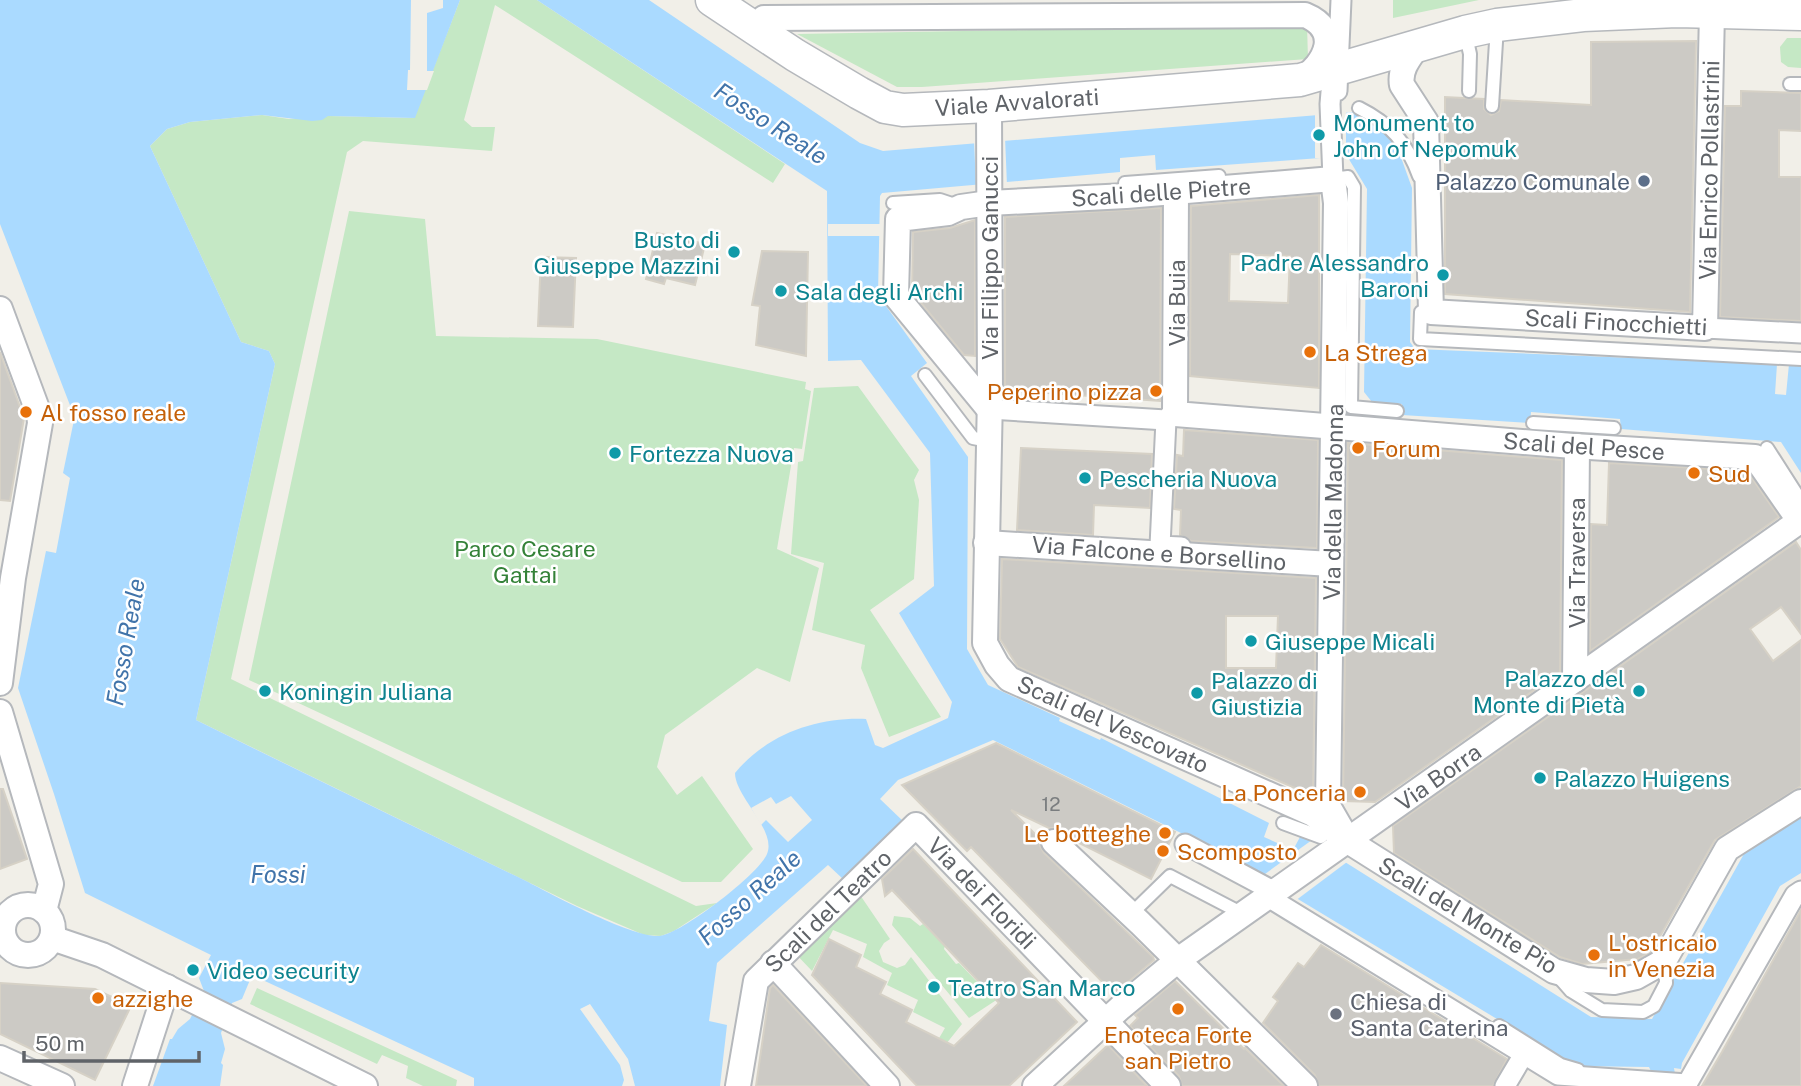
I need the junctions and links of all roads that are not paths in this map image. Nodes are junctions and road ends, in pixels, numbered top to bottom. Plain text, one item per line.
1 (712, 0) edge
2 (1341, 0) edge
3 (993, 8) edge
4 (1712, 12) junction
5 (1801, 14) edge
6 (1497, 25) junction
7 (756, 29) junction
8 (1465, 32) junction
9 (1419, 44) junction
10 (1338, 69) junction
11 (1300, 80) junction
12 (1469, 91) dead end
13 (1492, 106) dead end
14 (1359, 108) dead end
15 (989, 120) junction
16 (1332, 168) junction
17 (1219, 176) dead end
18 (1429, 176) junction
19 (1125, 183) dead end
20 (1176, 185) junction
21 (990, 195) junction
22 (893, 203) dead end
23 (961, 207) junction
24 (0, 309) edge
25 (1431, 312) junction
26 (1705, 327) junction
27 (1801, 333) edge
28 (1704, 354) junction
29 (1801, 359) edge
30 (925, 375) dead end
31 (989, 409) junction
32 (1397, 411) dead end
33 (1170, 417) junction
34 (1533, 423) dead end
35 (1335, 426) junction
36 (1614, 428) dead end
37 (1575, 439) junction
38 (989, 441) junction
39 (1767, 448) dead end
40 (1801, 516) edge
41 (986, 543) junction
42 (1184, 555) junction
43 (1331, 564) junction
44 (7, 577) edge
45 (1575, 680) junction
46 (0, 683) edge
47 (0, 712) edge
48 (1795, 813) edge
49 (1283, 823) dead end
50 (916, 825) joint
51 (1337, 840) junction
52 (1054, 842) dead end
53 (1185, 844) dead end
54 (1746, 850) dead end
55 (1801, 891) edge
56 (1273, 893) junction
57 (44, 911) junction
58 (4, 914) edge
59 (1131, 914) junction
60 (1243, 914) junction
61 (52, 937) junction
62 (3, 944) edge
63 (1665, 959) junction
64 (1178, 960) junction
65 (773, 963) junction
66 (1554, 971) junction
67 (167, 987) junction
68 (1105, 1022) junction
69 (1499, 1026) dead end
70 (1517, 1046) junction
71 (1, 1062) edge
72 (1579, 1070) dead end
73 (337, 1080) edge
74 (1650, 1084) edge
75 (1688, 1085) edge
76 (62, 1086) edge
77 (135, 1086) edge
78 (365, 1086) edge
79 (738, 1086) edge
80 (887, 1086) edge
81 (1035, 1086) edge
82 (1168, 1086) edge
83 (1305, 1086) edge
84 (1505, 1086) edge

1 - 7 street, Viale Avvalorati
2 - 10 street
3 - 7 street
3 - 11 street
4 - 5 street, Viale Avvalorati
4 - 6 street, Viale Avvalorati
4 - 26 street, Via Enrico Pollastrini
6 - 8 street, Viale Avvalorati
6 - 13 lane
7 - 15 street, Viale Avvalorati
8 - 9 street, Viale Avvalorati
8 - 12 lane
9 - 10 street, Viale Avvalorati
9 - 18 street
10 - 11 street, Viale Avvalorati
10 - 16 street
11 - 15 street, Viale Avvalorati
14 - 18 lane
15 - 21 street, Via Filippo Ganucci
16 - 20 street, Scali delle Pietre
16 - 32 lane
16 - 35 street, Via della Madonna
17 - 20 lane
18 - 25 street
19 - 20 lane
20 - 21 street, Scali delle Pietre
20 - 33 street, Via Buia
21 - 23 street, Scali delle Pietre
21 - 31 street, Via Filippo Ganucci
22 - 23 lane
23 - 31 street, Scali delle Pietre
24 - 44 street
25 - 26 street, Scali Finocchietti
25 - 28 lane
26 - 27 street, Scali Finocchietti
26 - 28 lane
28 - 29 lane
30 - 38 lane
31 - 33 street
31 - 38 street, Scali del Vescovato
33 - 35 street, Scali del Pesce
33 - 42 street
34 - 37 lane
35 - 37 street, Scali del Pesce
35 - 43 street, Via della Madonna
36 - 37 lane
37 - 40 street, Scali del Pesce
37 - 45 street, Via Traversa
38 - 41 street, Scali del Vescovato
39 - 40 lane
40 - 45 street, Via Borra
41 - 42 street, Via Falcone e Borsellino
41 - 51 street, Scali del Vescovato
42 - 43 street, Via Falcone e Borsellino
43 - 51 street, Via della Madonna
44 - 46 street
45 - 51 street, Via Borra
47 - 57 street
48 - 54 lane
48 - 63 street
49 - 51 lane
50 - 65 street, Scali del Teatro
50 - 68 street, Via dei Floridi
51 - 56 street, Via Borra
51 - 66 street, Scali del Monte Pio
52 - 59 street
53 - 56 street
55 - 75 street
56 - 60 street, Via Borra
56 - 70 street
57 - 58 street
57 - 61 street
58 - 62 street
59 - 60 lane
59 - 64 street
60 - 64 street, Via Borra
61 - 62 street
61 - 67 street
63 - 66 street, Scali del Monte Pio
63 - 66 lane
64 - 68 street, Via Borra
64 - 83 street
65 - 79 street, Scali del Teatro
65 - 80 street
67 - 73 street
67 - 77 street
68 - 81 street, Via Borra
68 - 82 street, Via dei Floridi
69 - 70 lane
70 - 72 lane
70 - 74 street
70 - 84 street
71 - 76 street
73 - 78 street
74 - 75 street

